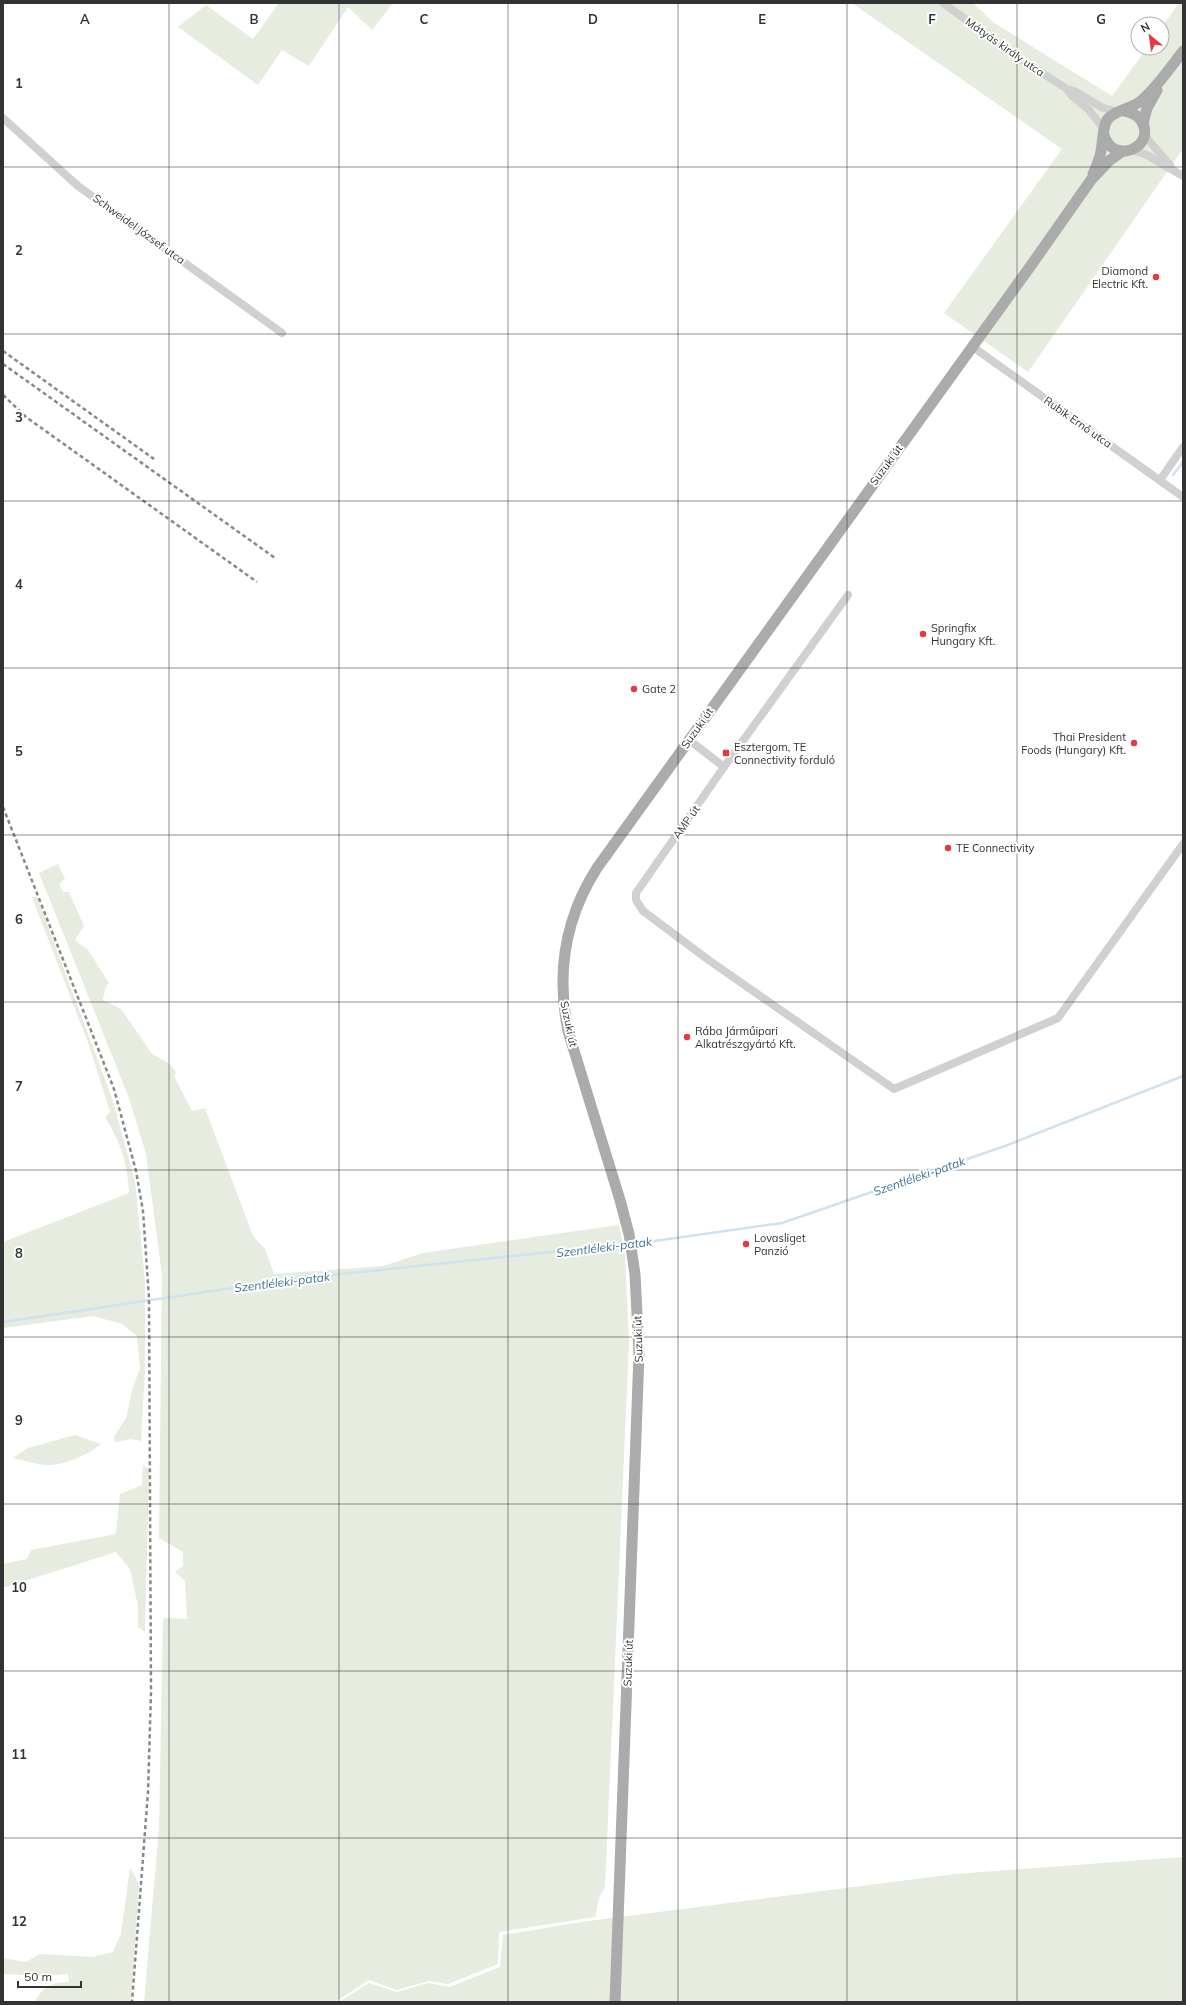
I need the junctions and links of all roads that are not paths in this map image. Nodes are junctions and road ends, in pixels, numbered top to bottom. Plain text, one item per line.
1 (943, 3) edge
2 (1183, 50) edge
3 (1162, 79) junction
4 (1067, 89) junction
5 (1121, 112) junction
6 (3, 118) edge
7 (1144, 130) junction
8 (1104, 132) junction
9 (1127, 151) junction
10 (1180, 173) edge
11 (1091, 180) junction
12 (282, 332) dead end
13 (973, 347) junction
14 (1183, 447) edge
15 (1160, 480) junction
16 (1183, 497) edge
17 (848, 595) dead end
18 (689, 740) junction
19 (724, 768) junction
20 (1183, 844) edge
21 (615, 2002) edge

1 - 4 street, Mátyás király utca
2 - 3 main road
3 - 5 main road
3 - 7 main road
4 - 5 street, Mátyás király utca
4 - 8 street, Mátyás király utca
5 - 7 main road
5 - 8 main road
6 - 12 street, Schweidel József utca
7 - 9 main road
7 - 10 street
8 - 9 main road
8 - 11 main road
9 - 10 street
9 - 11 main road
11 - 13 main road, Suzuki út
13 - 15 street, Rubik Ernő utca
13 - 18 main road, Suzuki út
14 - 15 street
15 - 16 street, Rubik Ernő utca
17 - 19 street, AMP út
18 - 19 street
18 - 21 main road, Suzuki út
19 - 20 street, AMP út

